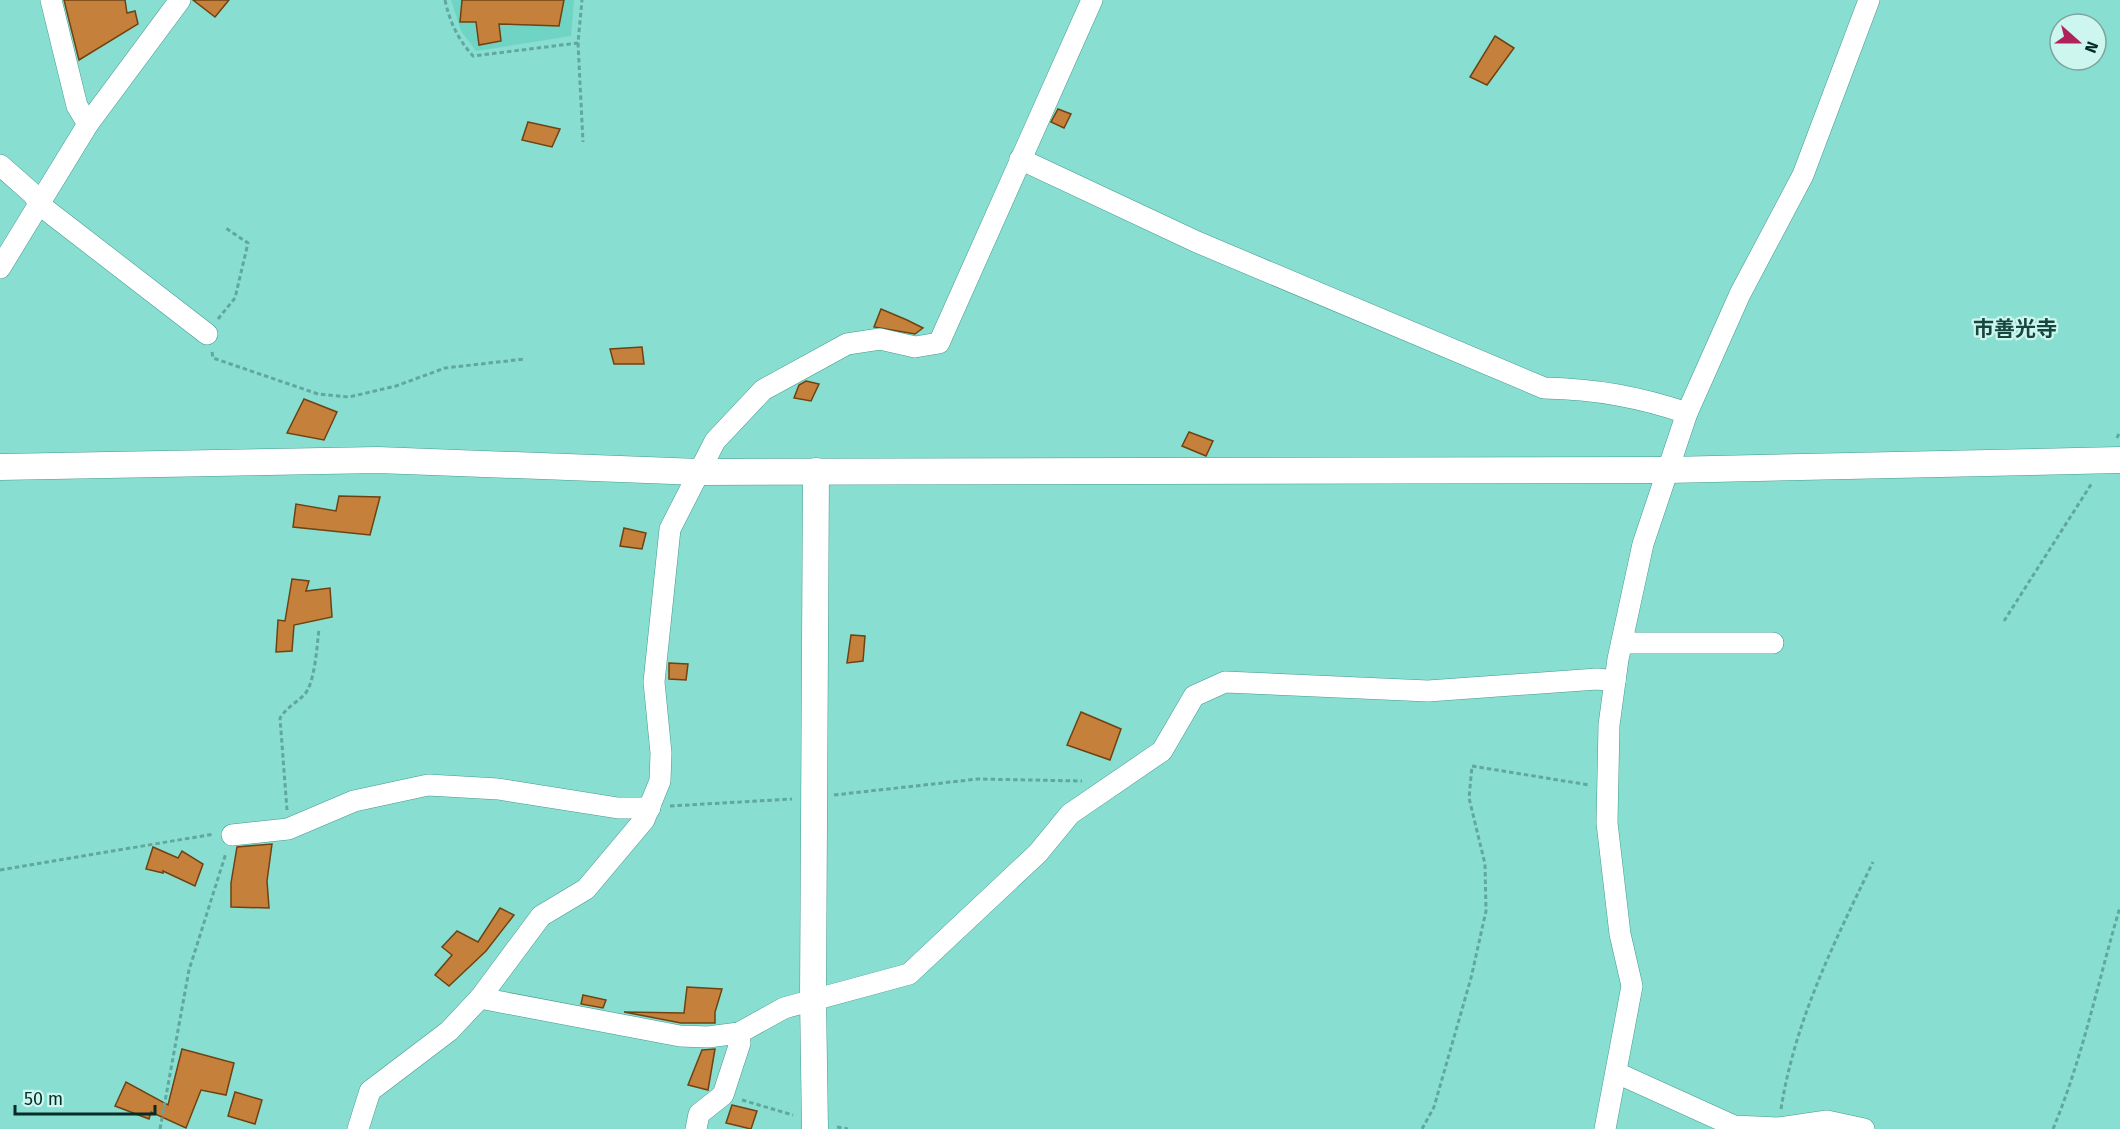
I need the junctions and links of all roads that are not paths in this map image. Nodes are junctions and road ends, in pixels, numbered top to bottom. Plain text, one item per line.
1 (51, 0) edge
2 (180, 0) edge
3 (1092, 0) edge
4 (1869, 0) edge
5 (88, 124) junction
6 (1020, 159) junction
7 (0, 165) edge
8 (40, 205) junction
9 (0, 268) edge
10 (207, 334) road end
11 (1688, 413) junction
12 (2114, 460) edge
13 (0, 467) edge
14 (1668, 470) junction
15 (816, 471) junction
16 (699, 472) junction
17 (1622, 642) junction
18 (1773, 643) dead end
19 (1615, 681) junction
20 (650, 808) junction
21 (232, 835) road end
22 (480, 998) junction
23 (813, 998) junction
24 (739, 1033) junction
25 (1617, 1073) junction
26 (815, 1125) edge
27 (1778, 1128) edge
28 (358, 1129) edge
29 (696, 1129) edge
30 (1605, 1129) edge
31 (1864, 1129) edge

1 - 5 street
2 - 5 street
3 - 6 street
4 - 11 street
5 - 8 street
6 - 11 street
6 - 16 street
7 - 8 street
8 - 9 street
8 - 10 street
11 - 14 street
12 - 14 street
13 - 16 street
14 - 15 street
14 - 17 street
15 - 16 street
15 - 23 street
16 - 20 street
17 - 18 street
17 - 19 street
19 - 23 street
19 - 25 street
20 - 21 street
20 - 22 street
22 - 24 street
22 - 28 street
23 - 24 street
23 - 26 street
24 - 29 street
25 - 27 street
25 - 30 street
27 - 31 street

